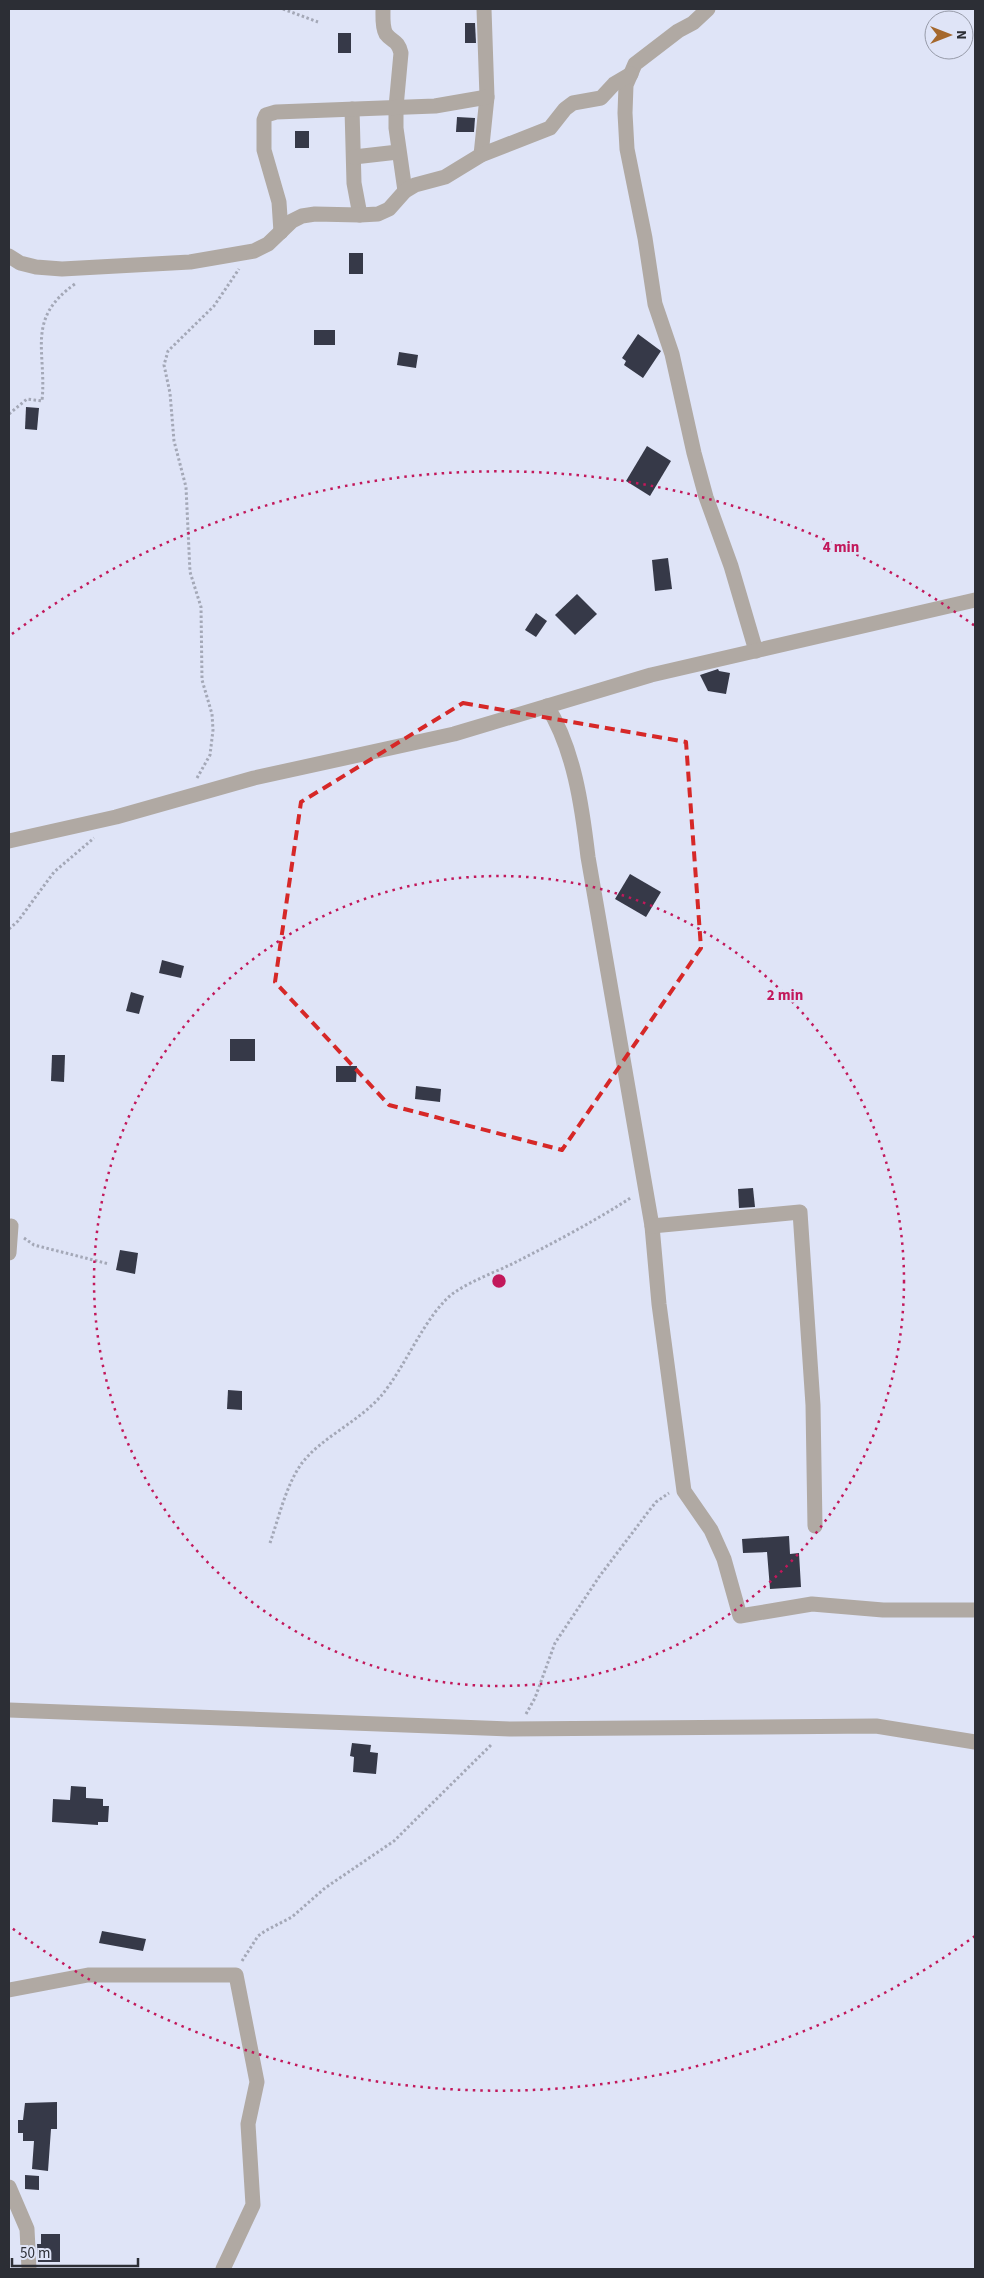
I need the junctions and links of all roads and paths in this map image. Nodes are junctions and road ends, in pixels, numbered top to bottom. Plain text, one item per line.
1 (284, 9) edge
2 (383, 9) edge
3 (484, 9) edge
4 (708, 9) edge
5 (318, 22) dead end
6 (631, 74) junction
7 (487, 97) junction
8 (396, 107) junction
9 (352, 109) junction
10 (398, 152) junction
11 (481, 155) junction
12 (354, 157) junction
13 (405, 192) junction
14 (360, 215) junction
15 (281, 232) junction
16 (254, 251) junction
17 (9, 256) edge
18 (77, 283) dead end
19 (9, 414) edge
20 (975, 600) edge
21 (756, 650) junction
22 (547, 706) junction
23 (182, 798) junction
24 (95, 837) dead end
25 (9, 841) edge
26 (9, 929) edge
27 (645, 1189) junction
28 (11, 1226) joint
29 (652, 1226) junction
30 (9, 1253) edge
31 (109, 1264) dead end
32 (815, 1526) dead end
33 (270, 1543) dead end
34 (975, 1610) edge
35 (9, 1710) edge
36 (975, 1742) edge
37 (9, 1990) edge
38 (9, 2187) edge
39 (29, 2269) edge
40 (223, 2269) edge

1 - 5 path
2 - 8 street
3 - 7 street
4 - 6 street
6 - 11 street
6 - 21 street
7 - 8 street
7 - 11 street
8 - 9 street
8 - 10 street
9 - 12 street
9 - 15 street
10 - 12 street
10 - 13 street
11 - 13 street
12 - 14 street
13 - 14 street
14 - 15 street
15 - 16 street
16 - 17 street
16 - 23 path
18 - 19 path
20 - 21 street
21 - 22 street
22 - 23 street
22 - 27 street
23 - 25 street
24 - 26 path
27 - 29 street
27 - 33 path
28 - 30 street
28 - 31 path
29 - 32 street
29 - 34 street
35 - 36 street
37 - 40 street
38 - 39 street

